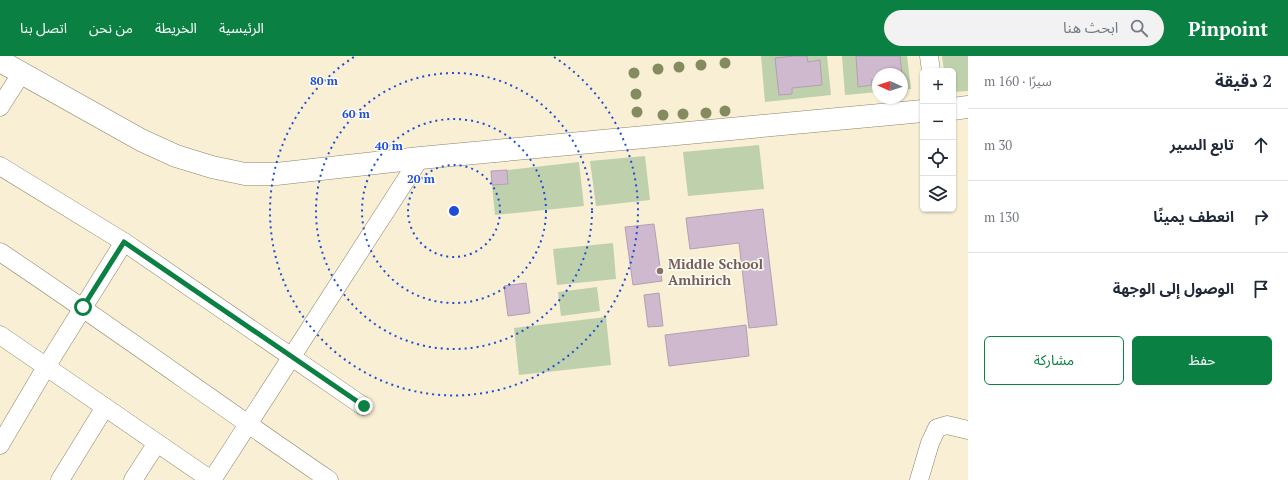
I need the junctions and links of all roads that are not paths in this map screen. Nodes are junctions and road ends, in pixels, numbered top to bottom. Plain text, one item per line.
1 (929, 56) edge
2 (0, 60) edge
3 (931, 68) edge
4 (22, 74) junction
5 (0, 107) edge
6 (968, 107) edge
7 (956, 108) edge
8 (920, 112) edge
9 (420, 158) junction
10 (0, 166) edge
11 (124, 242) junction
12 (0, 252) edge
13 (83, 307) junction
14 (0, 336) edge
15 (292, 356) junction
16 (46, 367) junction
17 (364, 406) dead end
18 (105, 407) junction
19 (247, 425) junction
20 (968, 430) edge
21 (157, 443) junction
22 (0, 445) edge
23 (60, 480) edge
24 (133, 480) edge
25 (211, 480) edge
26 (329, 480) edge
27 (919, 480) edge

1 - 3 street
2 - 4 street
4 - 5 street
4 - 9 street
6 - 7 street
8 - 9 street
9 - 15 street
10 - 11 street
11 - 13 street
11 - 15 street
12 - 13 street
13 - 16 street
13 - 19 street
14 - 16 street
15 - 17 street
15 - 19 street
16 - 18 street
16 - 22 street
18 - 21 street
18 - 23 street
19 - 25 street
19 - 26 street
20 - 27 street
21 - 24 street
21 - 25 street

